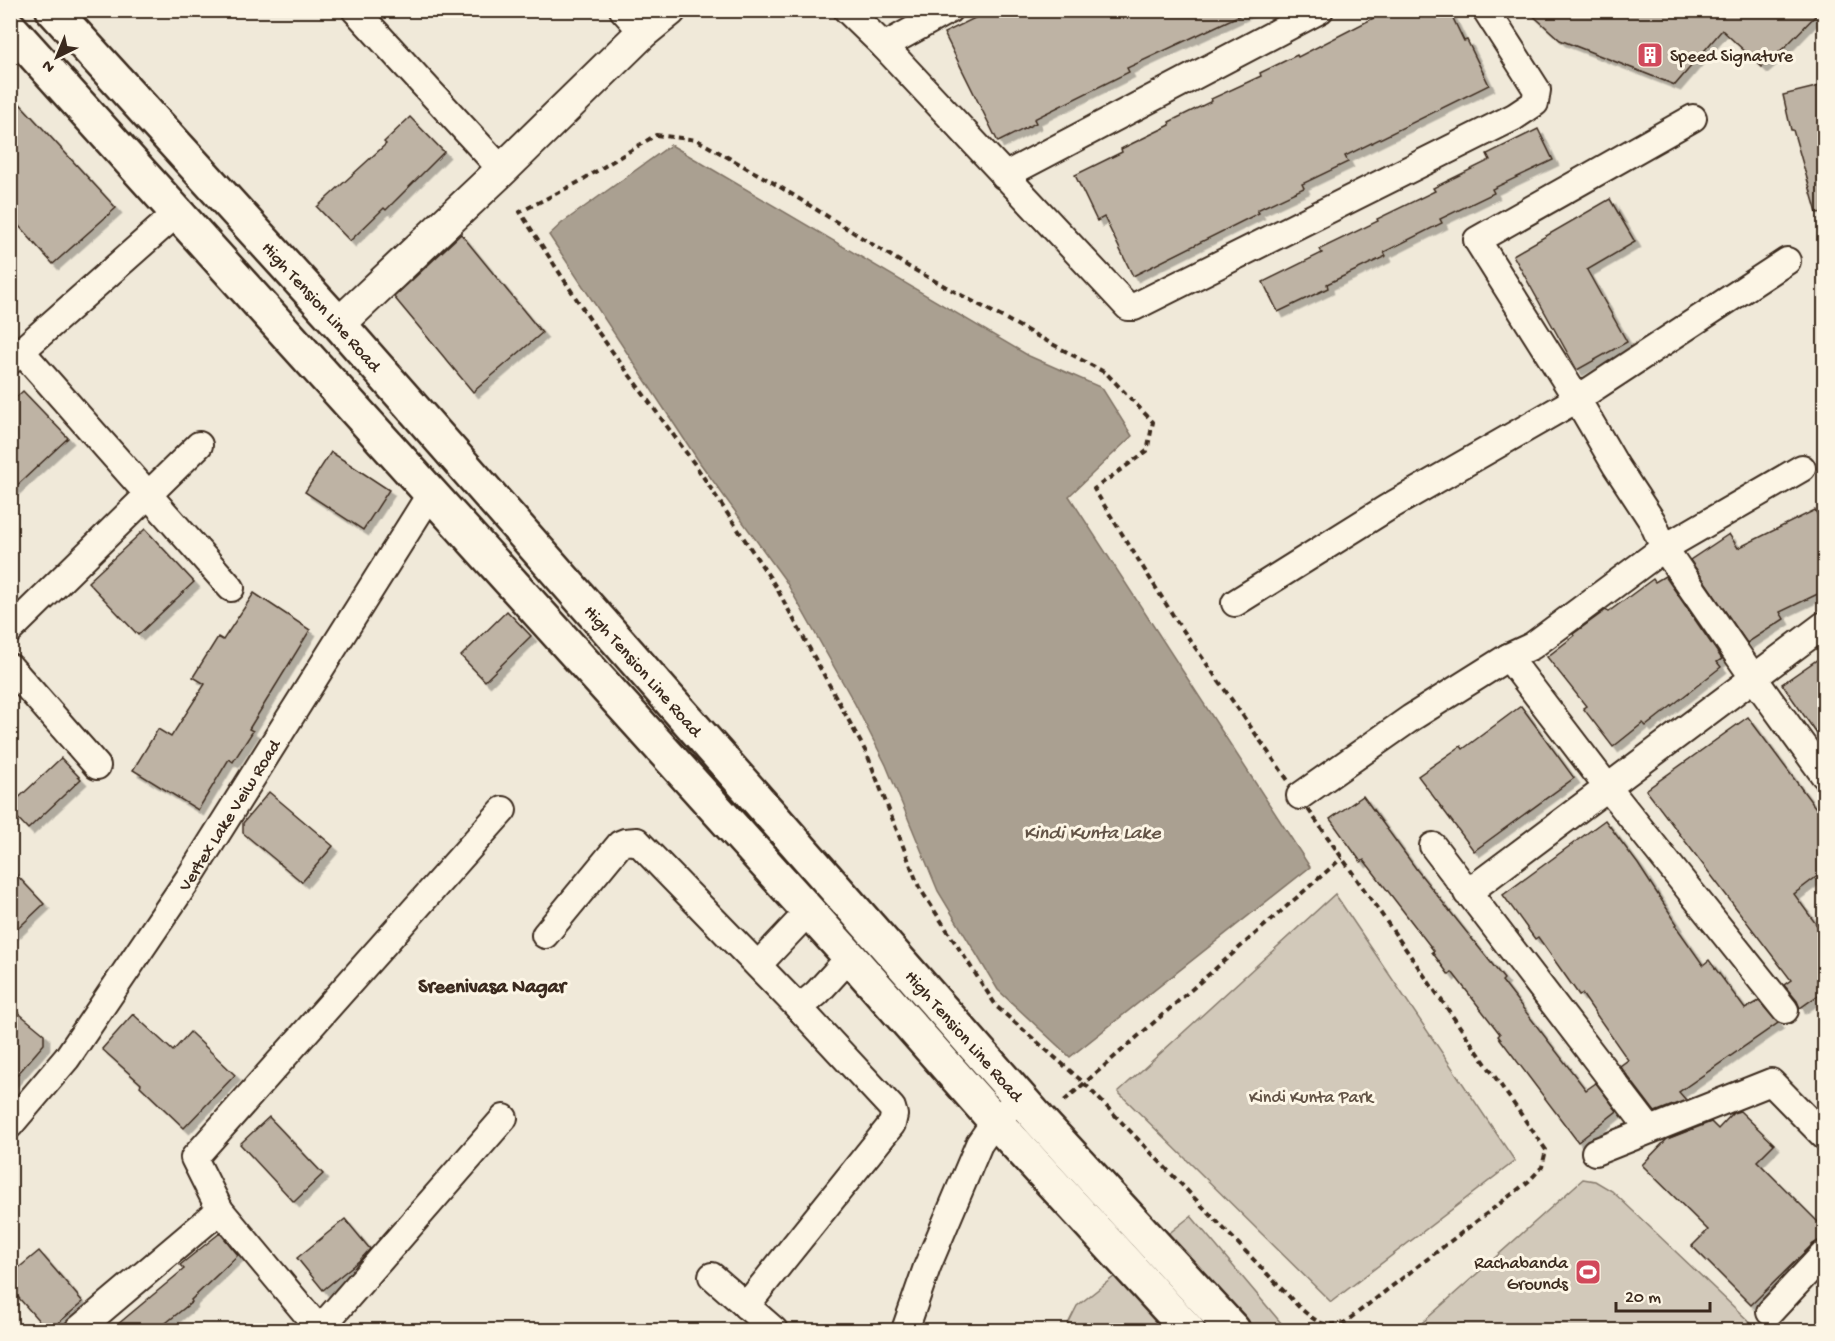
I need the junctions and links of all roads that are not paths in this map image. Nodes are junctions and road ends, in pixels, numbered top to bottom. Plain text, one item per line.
1 (54, 10) edge
2 (355, 10) edge
3 (670, 10) edge
4 (847, 10) edge
5 (949, 10) edge
6 (1320, 10) edge
7 (1486, 10) edge
8 (633, 21) edge
9 (16, 44) edge
10 (884, 46) junction
11 (1693, 118) dead end
12 (502, 170) junction
13 (1004, 176) junction
14 (177, 213) junction
15 (1787, 261) dead end
16 (339, 324) junction
17 (16, 356) edge
18 (1577, 399) junction
19 (199, 445) dead end
20 (1802, 468) dead end
21 (431, 493) junction
22 (149, 495) junction
23 (1664, 548) junction
24 (231, 588) dead end
25 (1235, 603) dead end
26 (1824, 626) edge
27 (10, 630) edge
28 (1508, 657) junction
29 (10, 667) edge
30 (1753, 677) junction
31 (97, 766) dead end
32 (1824, 775) edge
33 (1608, 788) junction
34 (1300, 796) road end
35 (503, 810) dead end
36 (1432, 846) dead end
37 (1467, 893) junction
38 (809, 911) junction
39 (545, 935) dead end
40 (850, 957) junction
41 (758, 965) junction
42 (799, 1008) junction
43 (1785, 1010) dead end
44 (1031, 1110) junction
45 (504, 1119) dead end
46 (995, 1121) junction
47 (10, 1125) edge
48 (1650, 1130) junction
49 (1824, 1136) edge
50 (1595, 1152) dead end
51 (220, 1210) junction
52 (1824, 1254) edge
53 (712, 1276) dead end
54 (746, 1306) junction
55 (1770, 1311) dead end
56 (78, 1330) edge
57 (320, 1330) edge
58 (774, 1330) edge
59 (905, 1330) edge
60 (1188, 1330) edge
61 (1233, 1330) edge

1 - 16 main road, High Tension Line Road
2 - 12 street
3 - 8 street
4 - 10 street
5 - 10 street
6 - 13 street
7 - 13 street
8 - 12 street
9 - 14 main road, High Tension Line Road
10 - 13 street
11 - 18 street
12 - 16 street
14 - 17 street
14 - 21 main road, High Tension Line Road
15 - 18 street
16 - 44 main road, High Tension Line Road
17 - 22 street
18 - 23 street
18 - 25 street
19 - 22 street
20 - 23 street
21 - 38 main road, High Tension Line Road
21 - 47 street, Vertex Lake Veiw Road
22 - 24 street
22 - 27 street
23 - 28 street
23 - 30 street
26 - 30 street
28 - 33 street
28 - 34 street
29 - 31 street
30 - 32 street
30 - 33 street
33 - 37 street
33 - 43 street
35 - 51 street
36 - 37 street
37 - 48 street
38 - 40 main road, High Tension Line Road
38 - 41 street
39 - 41 street
40 - 42 street
40 - 46 main road, High Tension Line Road
41 - 42 street
42 - 54 street
44 - 46 street
44 - 61 main road, High Tension Line Road
45 - 57 street
46 - 59 street
46 - 60 main road, High Tension Line Road
48 - 49 street
48 - 50 street
51 - 56 street
51 - 57 street
52 - 55 street
53 - 54 street
54 - 58 street

